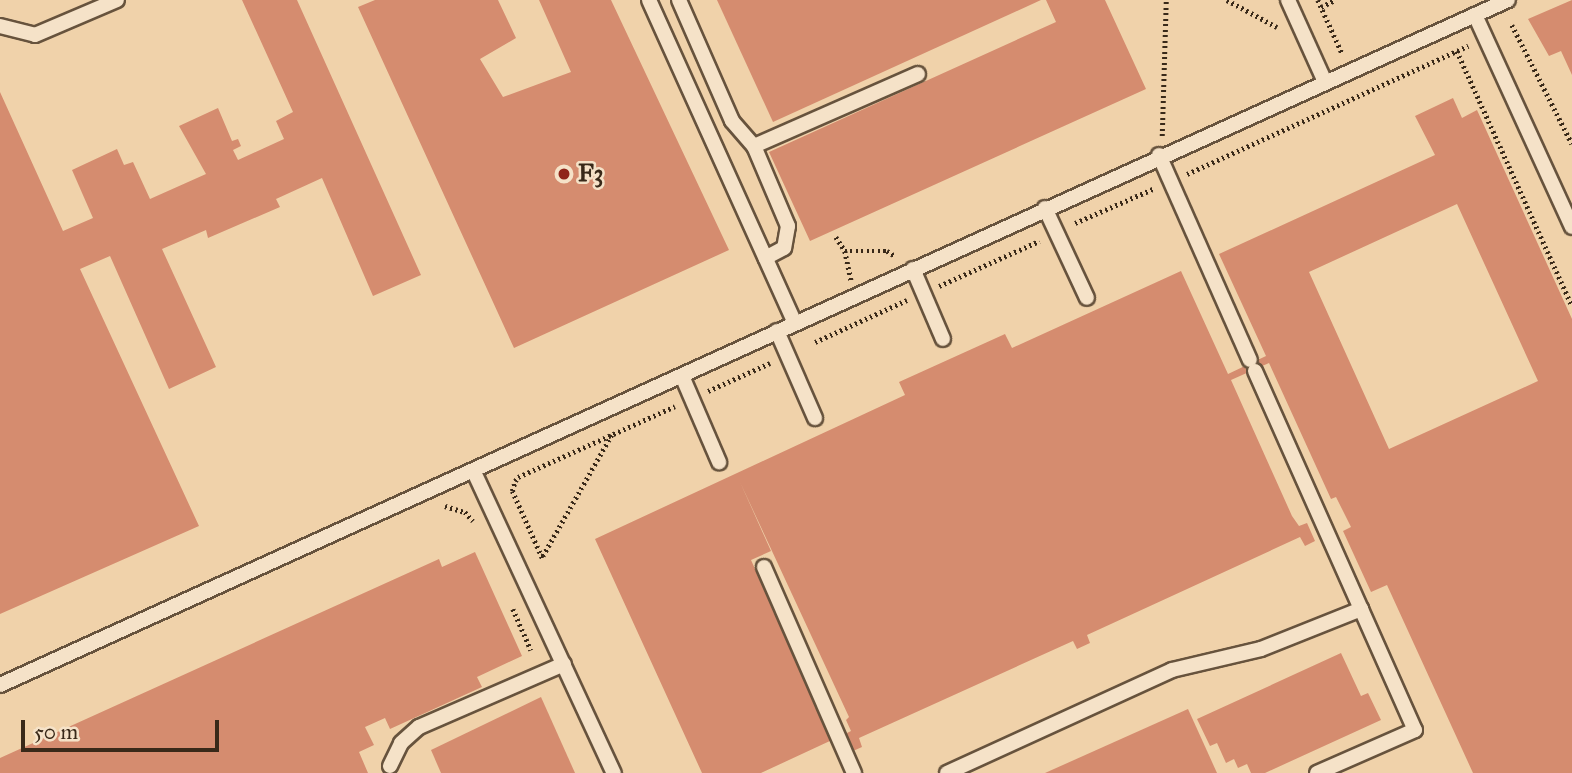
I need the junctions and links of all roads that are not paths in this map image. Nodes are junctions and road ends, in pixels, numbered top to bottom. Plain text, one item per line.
1 (117, 0) edge
2 (649, 0) edge
3 (679, 0) edge
4 (1289, 0) edge
5 (1508, 0) edge
6 (1475, 15) junction
7 (0, 26) edge
8 (918, 74) dead end
9 (1325, 82) junction
10 (754, 146) junction
11 (1161, 148) junction
12 (1045, 208) junction
13 (1572, 226) edge
14 (765, 258) junction
15 (913, 269) junction
16 (1087, 298) dead end
17 (795, 323) junction
18 (777, 331) junction
19 (943, 339) dead end
20 (682, 376) junction
21 (816, 418) dead end
22 (719, 462) dead end
23 (474, 472) junction
24 (764, 567) dead end
25 (1361, 609) junction
26 (564, 664) junction
27 (0, 685) edge
28 (390, 766) dead end
29 (614, 773) edge
30 (854, 773) edge
31 (947, 773) edge
32 (1317, 773) edge

1 - 7 lane
2 - 14 lane
3 - 10 lane
4 - 9 lane
5 - 6 lane
6 - 9 lane
6 - 13 lane
8 - 10 lane
9 - 11 lane
10 - 14 lane
11 - 12 lane
11 - 25 lane
12 - 15 lane
12 - 16 lane
14 - 17 lane
15 - 17 lane
15 - 19 lane
17 - 18 lane
18 - 20 lane
18 - 21 lane
20 - 22 lane
20 - 23 lane
23 - 26 lane
23 - 27 lane
24 - 30 lane
25 - 31 lane
25 - 32 lane
26 - 28 lane
26 - 29 lane

